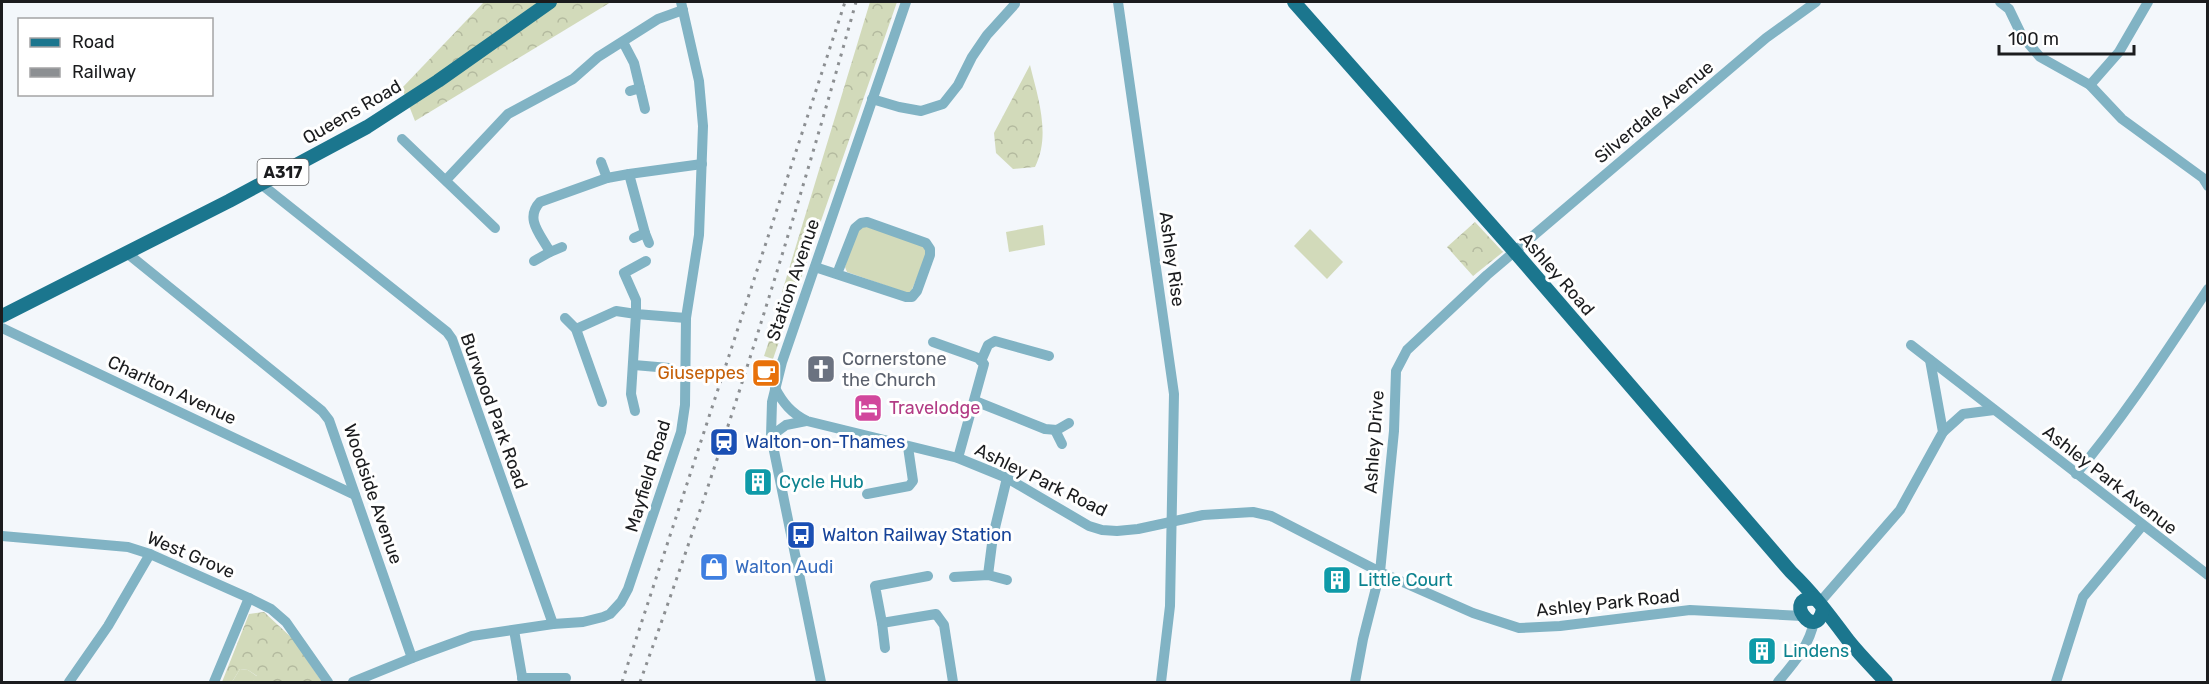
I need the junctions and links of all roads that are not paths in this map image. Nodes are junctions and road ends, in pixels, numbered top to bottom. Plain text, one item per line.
1 (550, 2) edge
2 (906, 2) edge
3 (1118, 2) edge
4 (1294, 2) edge
5 (1816, 2) edge
6 (2000, 2) edge
7 (2148, 2) edge
8 (1015, 4) dead end
9 (682, 6) edge
10 (623, 42) junction
11 (2090, 85) junction
12 (872, 99) junction
13 (645, 109) dead end
14 (402, 139) dead end
15 (602, 162) dead end
16 (702, 164) junction
17 (629, 174) junction
18 (607, 178) junction
19 (446, 180) junction
20 (261, 184) junction
21 (2208, 186) edge
22 (495, 228) dead end
23 (643, 238) dead end
24 (562, 247) dead end
25 (550, 252) junction
26 (1515, 252) junction
27 (127, 253) junction
28 (534, 261) dead end
29 (646, 261) dead end
30 (815, 267) junction
31 (837, 274) junction
32 (2208, 289) edge
33 (636, 314) junction
34 (2, 316) edge
35 (565, 318) dead end
36 (686, 318) junction
37 (2, 328) edge
38 (576, 329) junction
39 (933, 342) dead end
40 (1911, 345) dead end
41 (1049, 356) dead end
42 (1930, 360) junction
43 (981, 361) junction
44 (634, 365) junction
45 (669, 368) dead end
46 (775, 388) junction
47 (975, 400) junction
48 (602, 402) dead end
49 (1994, 410) junction
50 (635, 411) dead end
51 (807, 421) junction
52 (1069, 423) dead end
53 (1055, 430) junction
54 (1943, 432) junction
55 (771, 436) junction
56 (1062, 444) dead end
57 (908, 447) junction
58 (958, 458) junction
59 (2076, 474) junction
60 (348, 475) junction
61 (1007, 478) junction
62 (328, 482) junction
63 (867, 494) dead end
64 (356, 495) junction
65 (1171, 522) junction
66 (2142, 526) junction
67 (2, 536) edge
68 (150, 554) junction
69 (1380, 572) junction
70 (988, 575) junction
71 (2208, 575) edge
72 (928, 576) dead end
73 (954, 577) dead end
74 (1007, 580) dead end
75 (249, 598) junction
76 (1811, 610) junction
77 (882, 623) junction
78 (553, 624) junction
79 (514, 630) junction
80 (885, 648) dead end
81 (412, 658) junction
82 (566, 678) dead end
83 (523, 680) edge
84 (69, 682) edge
85 (214, 682) edge
86 (328, 682) edge
87 (354, 682) edge
88 (821, 682) edge
89 (953, 682) edge
90 (1161, 682) edge
91 (1355, 682) edge
92 (1778, 682) edge
93 (1887, 682) edge
94 (2056, 682) edge

1 - 20 main road, Queens Road / A317
2 - 12 street, Station Avenue
3 - 65 street, Ashley Rise
4 - 26 main road, Ashley Road
5 - 26 street, Silverdale Avenue
6 - 11 street
7 - 11 street
8 - 12 street
9 - 10 street
9 - 16 street, Mayfield Road
10 - 13 street
10 - 19 street
11 - 21 street
12 - 30 street, Station Avenue
14 - 19 street
15 - 18 street
16 - 17 street
16 - 36 street, Mayfield Road
17 - 18 street
17 - 23 street
18 - 25 street
19 - 22 street
20 - 27 main road, Queens Road / A317
20 - 78 street, Burwood Park Road
24 - 25 street
25 - 28 street
26 - 69 street, Ashley Drive
26 - 76 main road, Ashley Road
27 - 34 main road, Queens Road / A317
27 - 60 street, Woodside Avenue
29 - 33 street
30 - 31 street
30 - 46 street, Station Avenue
31 - 31 street
32 - 59 street
33 - 36 street
33 - 38 street
33 - 44 street
35 - 38 street
36 - 78 street, Mayfield Road
37 - 62 street, Charlton Avenue
38 - 48 street
39 - 43 street
40 - 42 street, Ashley Park Avenue
41 - 43 street
42 - 49 street, Ashley Park Avenue
42 - 54 street
43 - 47 street
44 - 45 street
44 - 50 street
46 - 51 street, Ashley Park Road
46 - 55 street, Station Avenue
47 - 53 street
47 - 58 street
49 - 54 street
49 - 59 street, Ashley Park Avenue
51 - 55 street
51 - 57 street, Ashley Park Road
52 - 53 street
53 - 56 street
54 - 76 street
55 - 88 street, Station Avenue
57 - 58 street, Ashley Park Road
57 - 63 street
58 - 61 street, Ashley Park Road
59 - 66 street, Ashley Park Avenue
60 - 62 street
60 - 64 street, Woodside Avenue
61 - 65 street, Ashley Park Road
61 - 70 street
62 - 64 street, Charlton Avenue
64 - 81 street, Woodside Avenue
65 - 69 street, Ashley Park Road
65 - 90 street, Ashley Rise
66 - 71 street, Ashley Park Avenue
66 - 94 street
67 - 68 street, West Grove
68 - 75 street, West Grove
68 - 84 street
69 - 76 street, Ashley Park Road
69 - 91 street, Ashley Drive
70 - 73 street
70 - 74 street
72 - 77 street
75 - 85 street
75 - 86 street, West Grove
76 - 92 street
76 - 93 main road, Ashley Road
77 - 80 street
77 - 89 street
78 - 79 street, Mayfield Road
79 - 81 street, Mayfield Road
79 - 83 street
81 - 87 street, Mayfield Road
82 - 83 street

